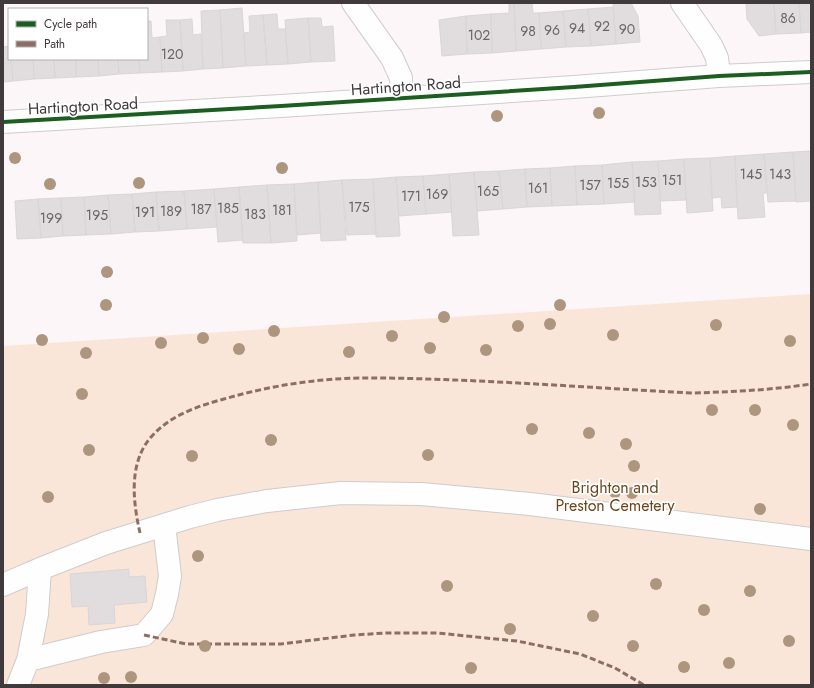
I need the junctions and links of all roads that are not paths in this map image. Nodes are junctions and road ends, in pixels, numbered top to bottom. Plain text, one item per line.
1 (353, 3) edge
2 (682, 3) edge
3 (811, 72) edge
4 (720, 76) junction
5 (402, 98) junction
6 (3, 122) edge
7 (164, 525) junction
8 (811, 539) edge
9 (40, 569) junction
10 (3, 585) edge
11 (28, 660) junction
12 (18, 685) edge

1 - 5 street
2 - 4 street
3 - 4 street, Hartington Road
4 - 5 street, Hartington Road
5 - 6 street, Hartington Road
7 - 8 street
7 - 9 street
7 - 11 street
9 - 10 street
9 - 11 street
11 - 12 street

